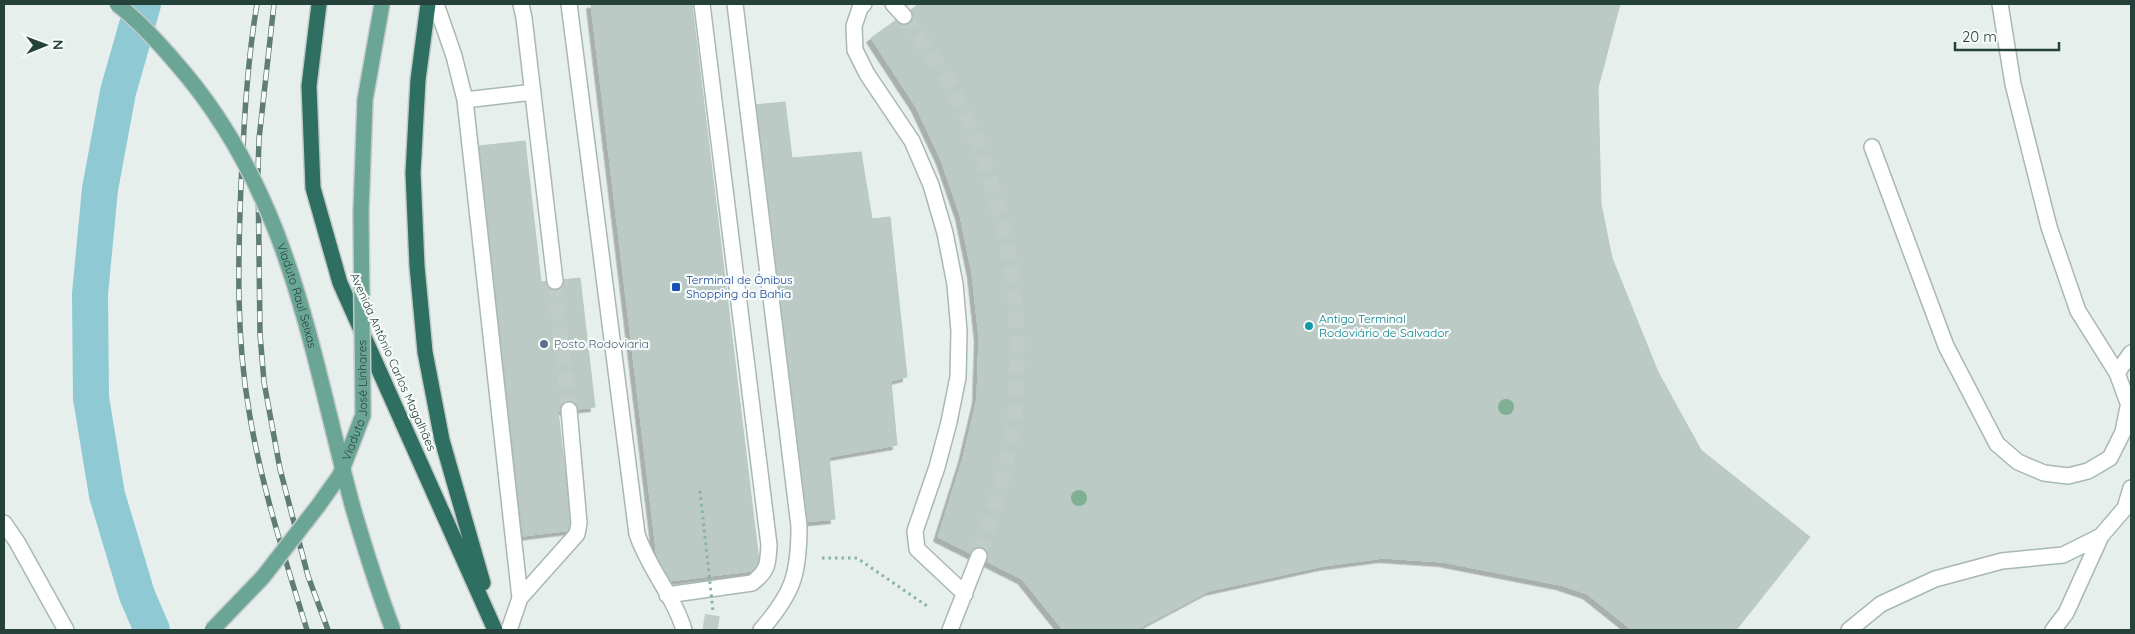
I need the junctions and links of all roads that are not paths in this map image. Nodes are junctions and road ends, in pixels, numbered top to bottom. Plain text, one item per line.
1 (117, 4) edge
2 (319, 4) edge
3 (382, 4) edge
4 (428, 4) edge
5 (436, 4) edge
6 (521, 4) edge
7 (569, 4) edge
8 (702, 4) edge
9 (735, 4) edge
10 (864, 4) edge
11 (893, 4) edge
12 (2000, 4) edge
13 (904, 16) tunnel mouth
14 (533, 92) junction
15 (465, 100) junction
16 (1872, 147) dead end
17 (555, 281) tunnel mouth
18 (2131, 353) edge
19 (2117, 372) junction
20 (2130, 407) edge
21 (570, 410) tunnel mouth
22 (2131, 488) edge
23 (4, 523) edge
24 (2101, 536) junction
25 (980, 556) tunnel mouth
26 (965, 594) junction
27 (667, 595) junction
28 (520, 598) junction
29 (952, 627) edge
30 (66, 630) edge
31 (212, 630) edge
32 (393, 630) edge
33 (496, 630) edge
34 (509, 630) edge
35 (684, 630) edge
36 (761, 630) edge
37 (1849, 630) edge
38 (2053, 630) edge

1 - 32 main road, Viaduto Raul Seixas, bridge
2 - 33 highway, Avenida Antônio Carlos Magalhães
3 - 31 main road, Viaduto José Linhares, bridge
4 - 33 highway, Avenida Antônio Carlos Magalhães
5 - 15 lane
6 - 14 lane
7 - 27 lane
8 - 27 lane
9 - 36 lane
10 - 26 lane
11 - 13 lane
12 - 19 lane
14 - 15 lane
14 - 17 lane
15 - 28 lane
16 - 20 lane
18 - 19 lane
19 - 20 lane
21 - 28 lane
22 - 24 lane
23 - 30 lane
24 - 37 lane
24 - 38 lane
25 - 26 lane
26 - 29 lane
27 - 35 lane
28 - 34 lane

